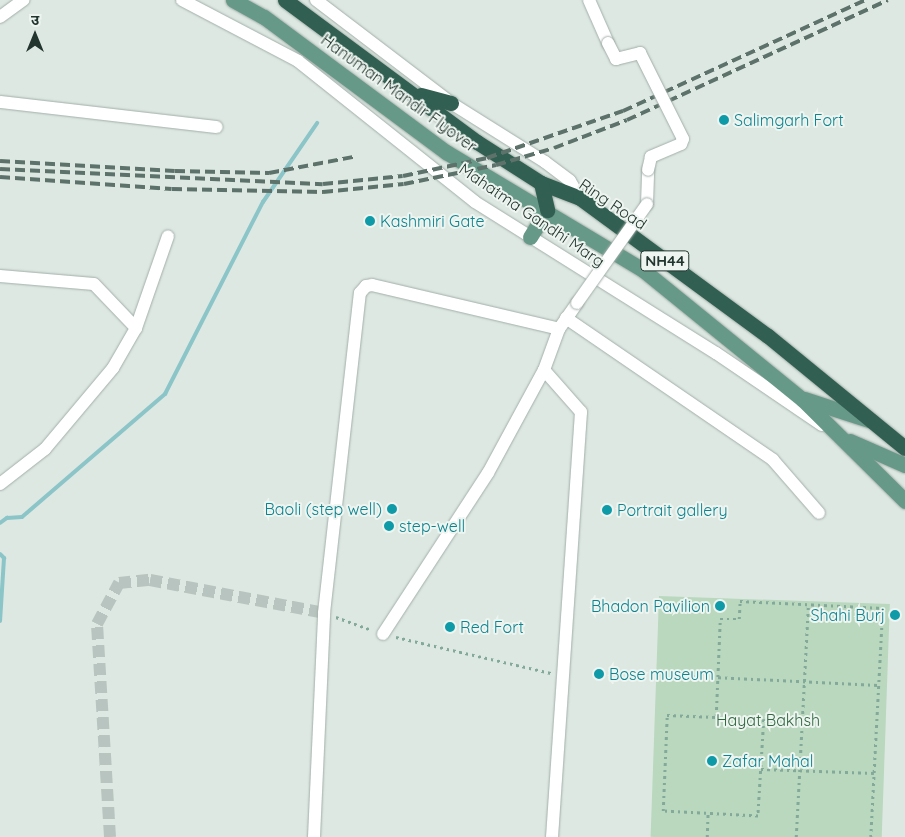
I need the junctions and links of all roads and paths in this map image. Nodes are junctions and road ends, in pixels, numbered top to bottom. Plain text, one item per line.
1 (23, 0) edge
2 (182, 0) edge
3 (234, 0) edge
4 (285, 0) edge
5 (316, 0) edge
6 (590, 0) edge
7 (0, 17) edge
8 (413, 92) junction
9 (0, 102) edge
10 (451, 103) junction
11 (217, 127) dead end
12 (541, 183) junction
13 (580, 198) junction
14 (547, 210) junction
15 (168, 236) dead end
16 (530, 237) junction
17 (0, 276) edge
18 (562, 324) junction
19 (136, 328) junction
20 (544, 370) junction
21 (802, 398) junction
22 (874, 422) junction
23 (841, 438) junction
24 (905, 448) edge
25 (905, 465) edge
26 (0, 484) edge
27 (905, 501) edge
28 (819, 514) dead end
29 (808, 604) junction
30 (324, 613) junction
31 (384, 634) junction
32 (673, 675) dead end
33 (562, 676) junction
34 (718, 677) junction
35 (804, 682) junction
36 (879, 685) junction
37 (716, 716) junction
38 (761, 769) junction
39 (800, 770) junction
40 (874, 773) junction
41 (708, 814) junction
42 (314, 837) edge
43 (552, 837) edge
44 (707, 837) edge
45 (796, 837) edge
46 (871, 837) edge

1 - 7 street
2 - 16 street, Mahatma Gandhi Marg
3 - 14 main road, Hanuman Mandir Flyover
4 - 8 highway, Hanuman Mandir Flyover
5 - 10 street
6 - 18 street, bridge
8 - 10 highway
8 - 12 highway, Ring Road / NH44
9 - 11 street
10 - 13 street
12 - 13 highway, Ring Road / NH44
12 - 14 highway
13 - 22 highway, Ring Road / NH44
14 - 16 main road
14 - 21 main road, Mahatma Gandhi Marg
15 - 19 street
16 - 23 street, Mahatma Gandhi Marg
17 - 19 street
18 - 20 street
18 - 28 street
18 - 30 street
19 - 26 street
20 - 31 street
20 - 33 street
21 - 22 main road
21 - 23 main road, Mahatma Gandhi Marg
22 - 24 highway, Ring Road / NH44
23 - 25 main road
23 - 27 main road, Mahatma Gandhi Marg
29 - 34 path
29 - 35 path
29 - 36 path
30 - 31 path
30 - 42 street
31 - 33 path
32 - 34 path
33 - 43 street
34 - 35 path
34 - 37 path
35 - 36 path
35 - 39 path
36 - 40 path
37 - 38 path
37 - 41 path
38 - 39 path
38 - 41 path
39 - 40 path
39 - 45 path
40 - 46 path
41 - 44 path

